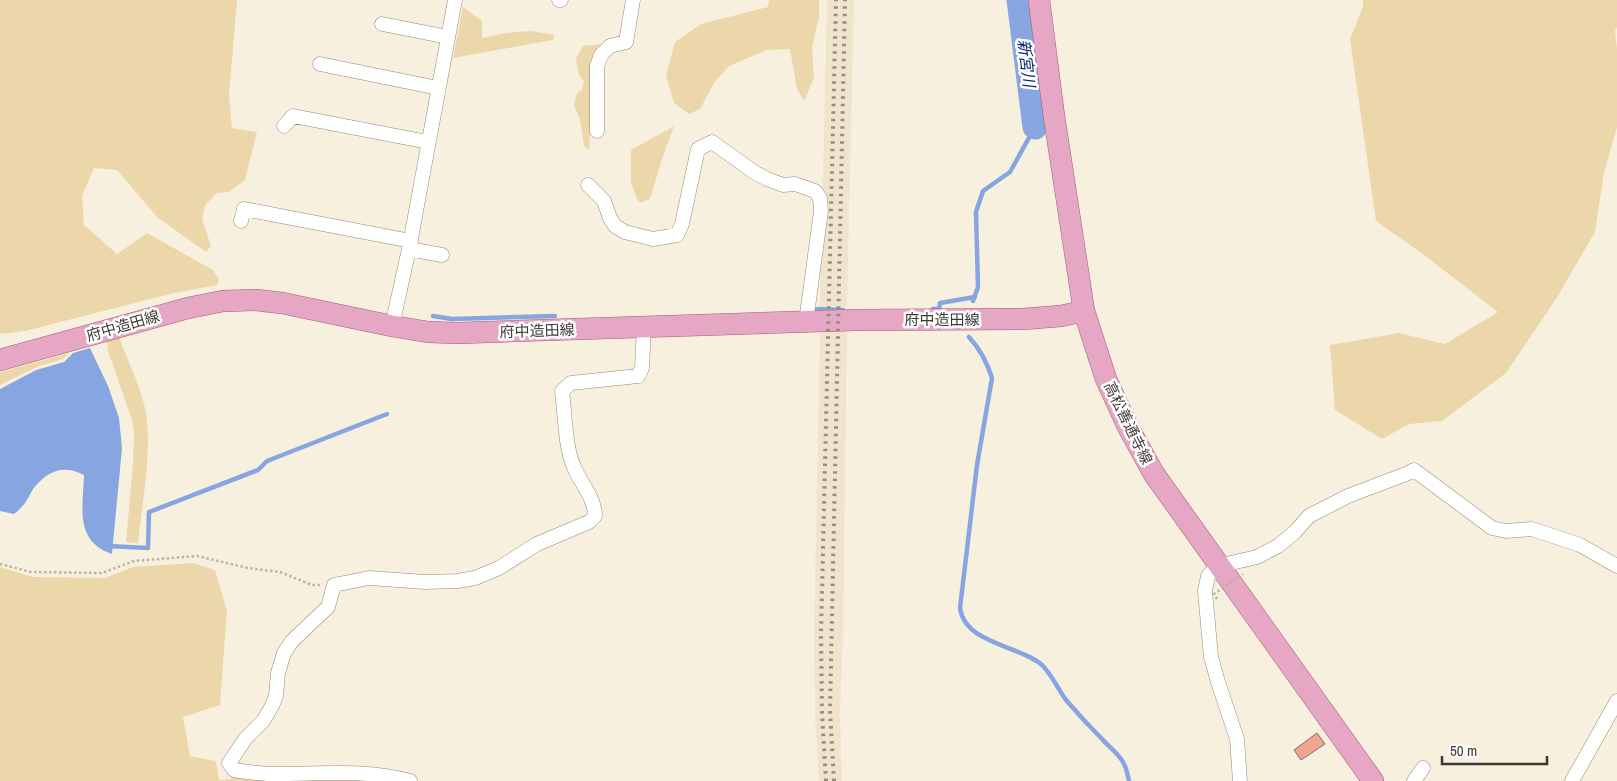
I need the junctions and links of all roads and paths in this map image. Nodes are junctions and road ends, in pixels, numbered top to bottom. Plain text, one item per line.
1 (455, 0) edge
2 (633, 0) edge
3 (1039, 0) edge
4 (382, 24) dead end
5 (448, 37) junction
6 (320, 64) dead end
7 (438, 88) junction
8 (284, 126) dead end
9 (597, 132) dead end
10 (428, 142) junction
11 (588, 185) dead end
12 (241, 221) dead end
13 (410, 245) junction
14 (442, 255) dead end
15 (1084, 311) junction
16 (806, 322) junction
17 (392, 326) junction
18 (644, 327) junction
19 (0, 360) edge
20 (0, 564) edge
21 (1218, 566) junction
22 (1617, 566) edge
23 (1243, 574) dead end
24 (334, 585) junction
25 (1217, 599) dead end
26 (1617, 701) edge
27 (1423, 768) dead end
28 (410, 781) edge
29 (1240, 781) edge
30 (1373, 781) edge
31 (1414, 781) edge
32 (1572, 781) edge

1 - 5 street
2 - 9 street
3 - 15 main road, 高松善通寺線
4 - 5 street
5 - 7 street
6 - 7 street
7 - 10 street
8 - 10 street
10 - 13 street
11 - 16 street
12 - 13 street
13 - 14 street
13 - 17 street
15 - 16 main road, 府中造田線
15 - 21 main road, 高松善通寺線
16 - 18 main road, 府中造田線
17 - 18 main road, 府中造田線
17 - 19 main road, 府中造田線
18 - 24 street
20 - 24 path
21 - 22 street
21 - 29 street
21 - 30 main road, 高松善通寺線
23 - 25 path, bridge
24 - 28 street
26 - 32 street
27 - 31 street

